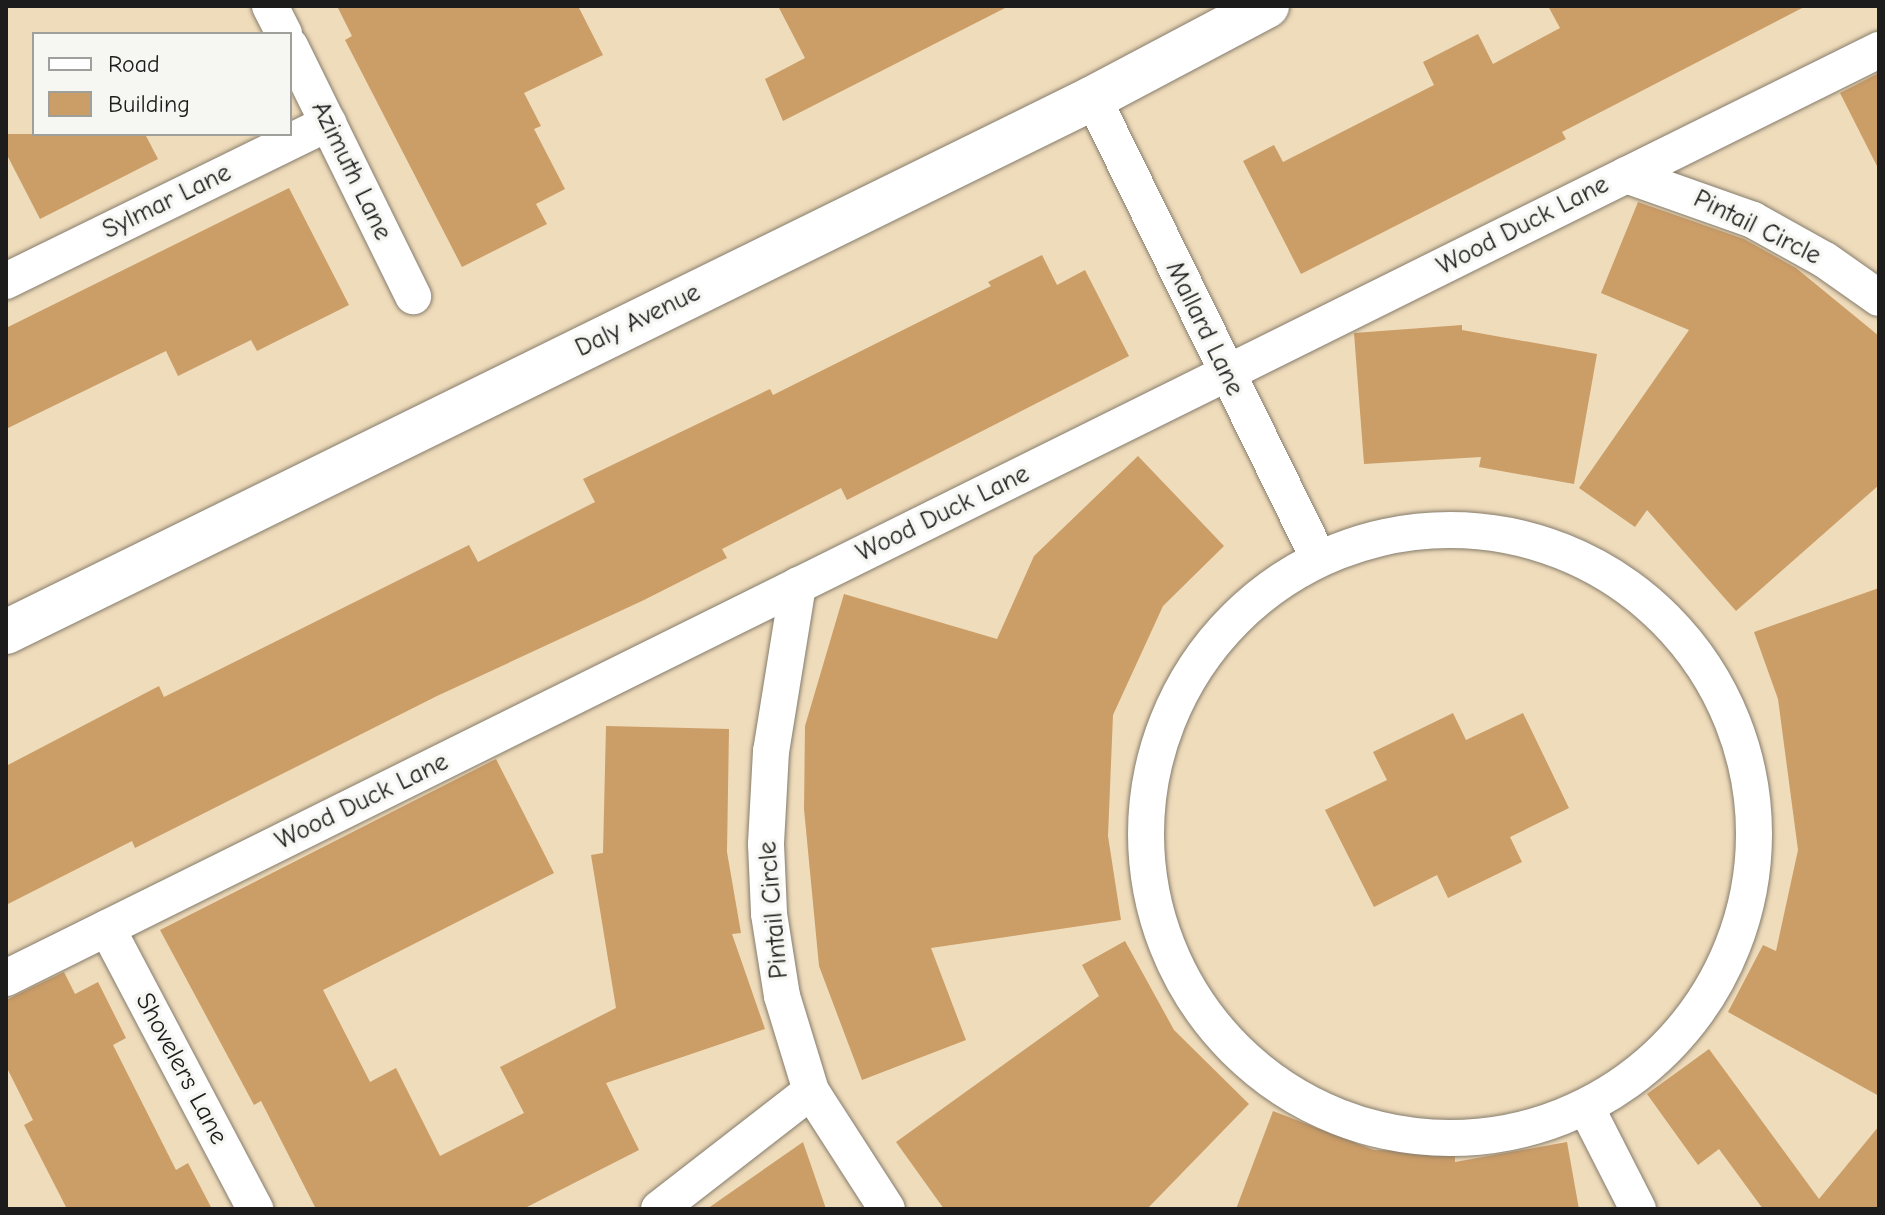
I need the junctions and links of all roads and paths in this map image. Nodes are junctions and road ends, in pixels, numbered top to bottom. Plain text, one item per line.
1 (270, 6) edge
2 (1267, 6) edge
3 (283, 32) edge
4 (292, 50) edge
5 (1879, 50) edge
6 (1093, 98) junction
7 (328, 123) junction
8 (1626, 175) junction
9 (7, 280) edge
10 (413, 296) dead end
11 (1879, 298) edge
12 (1225, 375) junction
13 (1318, 557) junction
14 (798, 585) junction
15 (6, 632) edge
16 (107, 928) junction
17 (6, 978) edge
18 (811, 1091) junction
19 (1587, 1109) junction
20 (255, 1209) edge
21 (659, 1209) edge
22 (887, 1209) edge
23 (1638, 1209) edge

1 - 3 street
2 - 6 street, Daly Avenue
4 - 7 street, Azimuth Lane
5 - 8 street, Wood Duck Lane
6 - 12 street, Mallard Lane
6 - 15 street, Daly Avenue
7 - 9 street, Sylmar Lane
7 - 10 street, Azimuth Lane
8 - 11 street, Pintail Circle
8 - 12 street, Wood Duck Lane
12 - 13 street, Mallard Lane
12 - 14 street, Wood Duck Lane
13 - 19 street
13 - 19 street
14 - 16 street, Wood Duck Lane
14 - 18 street, Pintail Circle
16 - 17 street, Wood Duck Lane
16 - 20 street, Shovelers Lane
18 - 21 street
18 - 22 street, Pintail Circle
19 - 23 street

